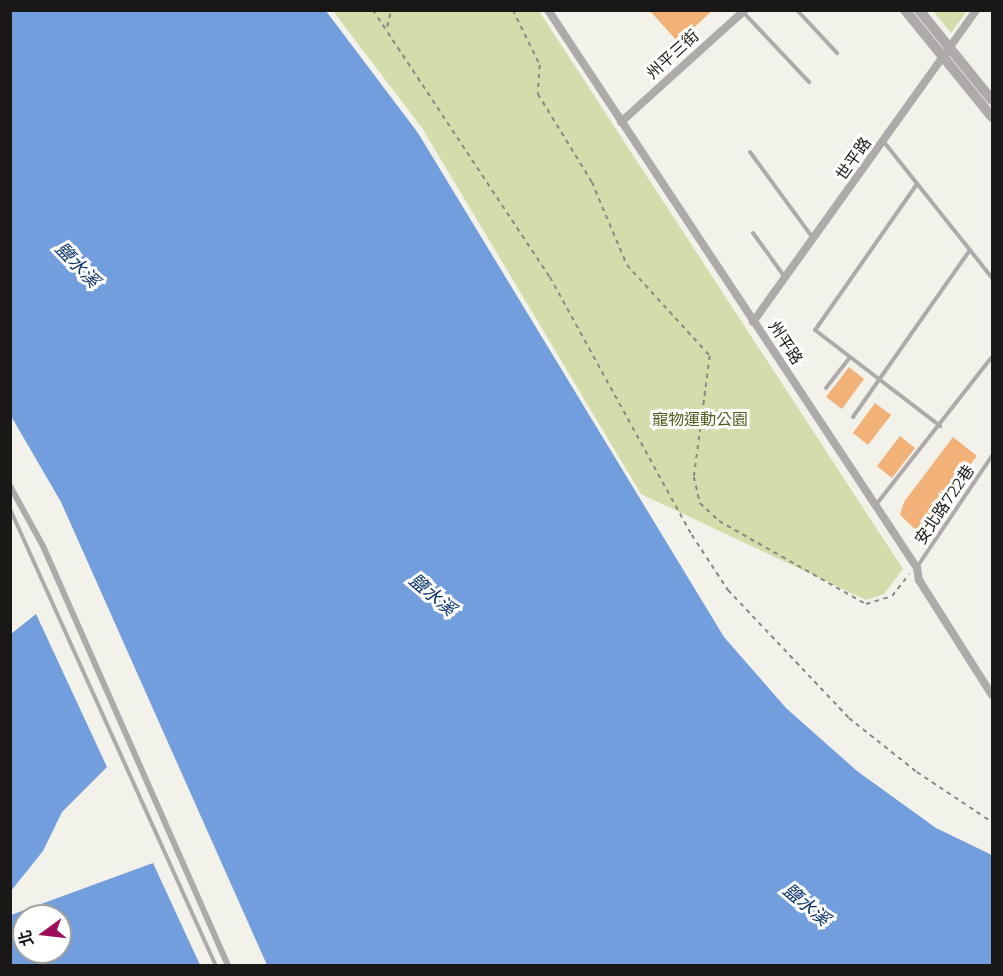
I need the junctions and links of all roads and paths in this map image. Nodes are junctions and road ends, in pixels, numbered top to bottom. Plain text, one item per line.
1 (374, 10) edge
2 (391, 10) edge
3 (513, 10) edge
4 (548, 10) edge
5 (797, 10) edge
6 (905, 10) edge
7 (919, 10) edge
8 (976, 10) edge
9 (744, 11) edge
10 (387, 28) junction
11 (945, 51) junction
12 (837, 53) dead end
13 (809, 82) dead end
14 (993, 100) edge
15 (993, 117) edge
16 (621, 122) junction
17 (884, 142) junction
18 (750, 152) dead end
19 (917, 184) junction
20 (753, 233) dead end
21 (815, 240) junction
22 (970, 250) junction
23 (993, 278) edge
24 (787, 280) junction
25 (753, 322) junction
26 (850, 357) junction
27 (993, 357) edge
28 (879, 380) junction
29 (826, 388) dead end
30 (853, 417) dead end
31 (940, 426) junction
32 (993, 456) edge
33 (10, 486) edge
34 (875, 507) junction
35 (10, 509) edge
36 (916, 568) junction
37 (993, 695) edge
38 (993, 822) edge
39 (216, 966) edge
40 (228, 966) edge

1 - 10 path
2 - 10 path
3 - 36 path
4 - 16 street, 州平路
5 - 12 lane
6 - 11 street
7 - 11 street
8 - 11 street, 世平路
9 - 13 lane
9 - 16 street, 州平三街
10 - 38 path
11 - 14 street
11 - 15 street
11 - 17 street, 世平路
16 - 25 street, 州平路
17 - 19 lane
17 - 21 street, 世平路
18 - 21 lane
19 - 22 lane
19 - 26 lane
20 - 24 lane
21 - 24 street, 世平路
22 - 23 lane
22 - 28 lane
24 - 25 street, 世平路
25 - 34 street, 州平路
26 - 28 lane
26 - 29 lane
27 - 31 lane
28 - 30 lane
28 - 31 lane
31 - 34 lane
32 - 36 lane, 安北路722巷
33 - 40 street
34 - 36 street, 州平路
35 - 39 lane
36 - 37 street, 州平路

